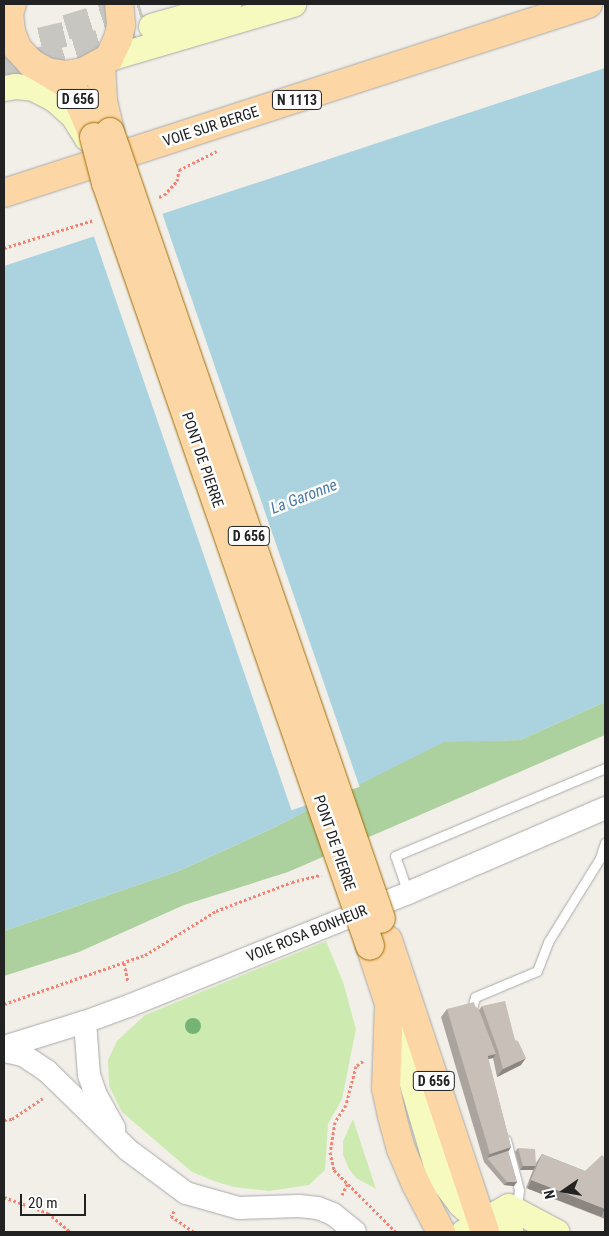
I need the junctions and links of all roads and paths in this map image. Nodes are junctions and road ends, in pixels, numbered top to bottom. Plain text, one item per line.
1 (12, 4) edge
2 (119, 4) edge
3 (180, 4) edge
4 (228, 4) edge
5 (294, 4) edge
6 (588, 4) edge
7 (105, 61) junction
8 (47, 72) junction
9 (4, 88) edge
10 (97, 136) junction
11 (226, 147) dead end
12 (4, 193) edge
13 (155, 198) dead end
14 (102, 217) dead end
15 (4, 248) edge
16 (605, 768) edge
17 (605, 808) edge
18 (605, 842) edge
19 (329, 872) dead end
20 (408, 893) junction
21 (379, 943) junction
22 (4, 1004) edge
23 (389, 1004) junction
24 (472, 1009) edge
25 (86, 1022) junction
26 (4, 1047) edge
27 (4, 1051) edge
28 (356, 1066) dead end
29 (44, 1097) dead end
30 (4, 1120) edge
31 (504, 1134) edge
32 (128, 1150) junction
33 (347, 1184) junction
34 (4, 1197) edge
35 (340, 1199) dead end
36 (513, 1221) edge
37 (476, 1229) edge
38 (71, 1232) edge
39 (355, 1232) edge
40 (396, 1232) edge
41 (441, 1232) edge
42 (556, 1232) edge

1 - 8 main road, PONT DE PIERRE
2 - 7 main road
3 - 4 main road
5 - 7 main road
6 - 12 main road, VOIE SUR BERGE / N 1113
7 - 8 main road
7 - 10 main road, PONT DE PIERRE / D 656
8 - 10 main road, PONT DE PIERRE / D 656
9 - 10 main road
10 - 21 main road, PONT DE PIERRE / D 656, bridge
11 - 13 path
14 - 15 path
16 - 20 lane
17 - 20 street, VOIE ROSA BONHEUR
18 - 24 lane
19 - 22 path
20 - 25 street, VOIE ROSA BONHEUR
21 - 23 main road, D 656
21 - 37 main road, D 656
23 - 37 main road
23 - 41 main road, D 656
25 - 26 street, VOIE ROSA BONHEUR
25 - 32 street
27 - 32 street
28 - 33 path
29 - 30 path
31 - 36 lane
32 - 39 street
33 - 35 path
33 - 40 path
34 - 38 path
36 - 37 main road
36 - 42 main road

